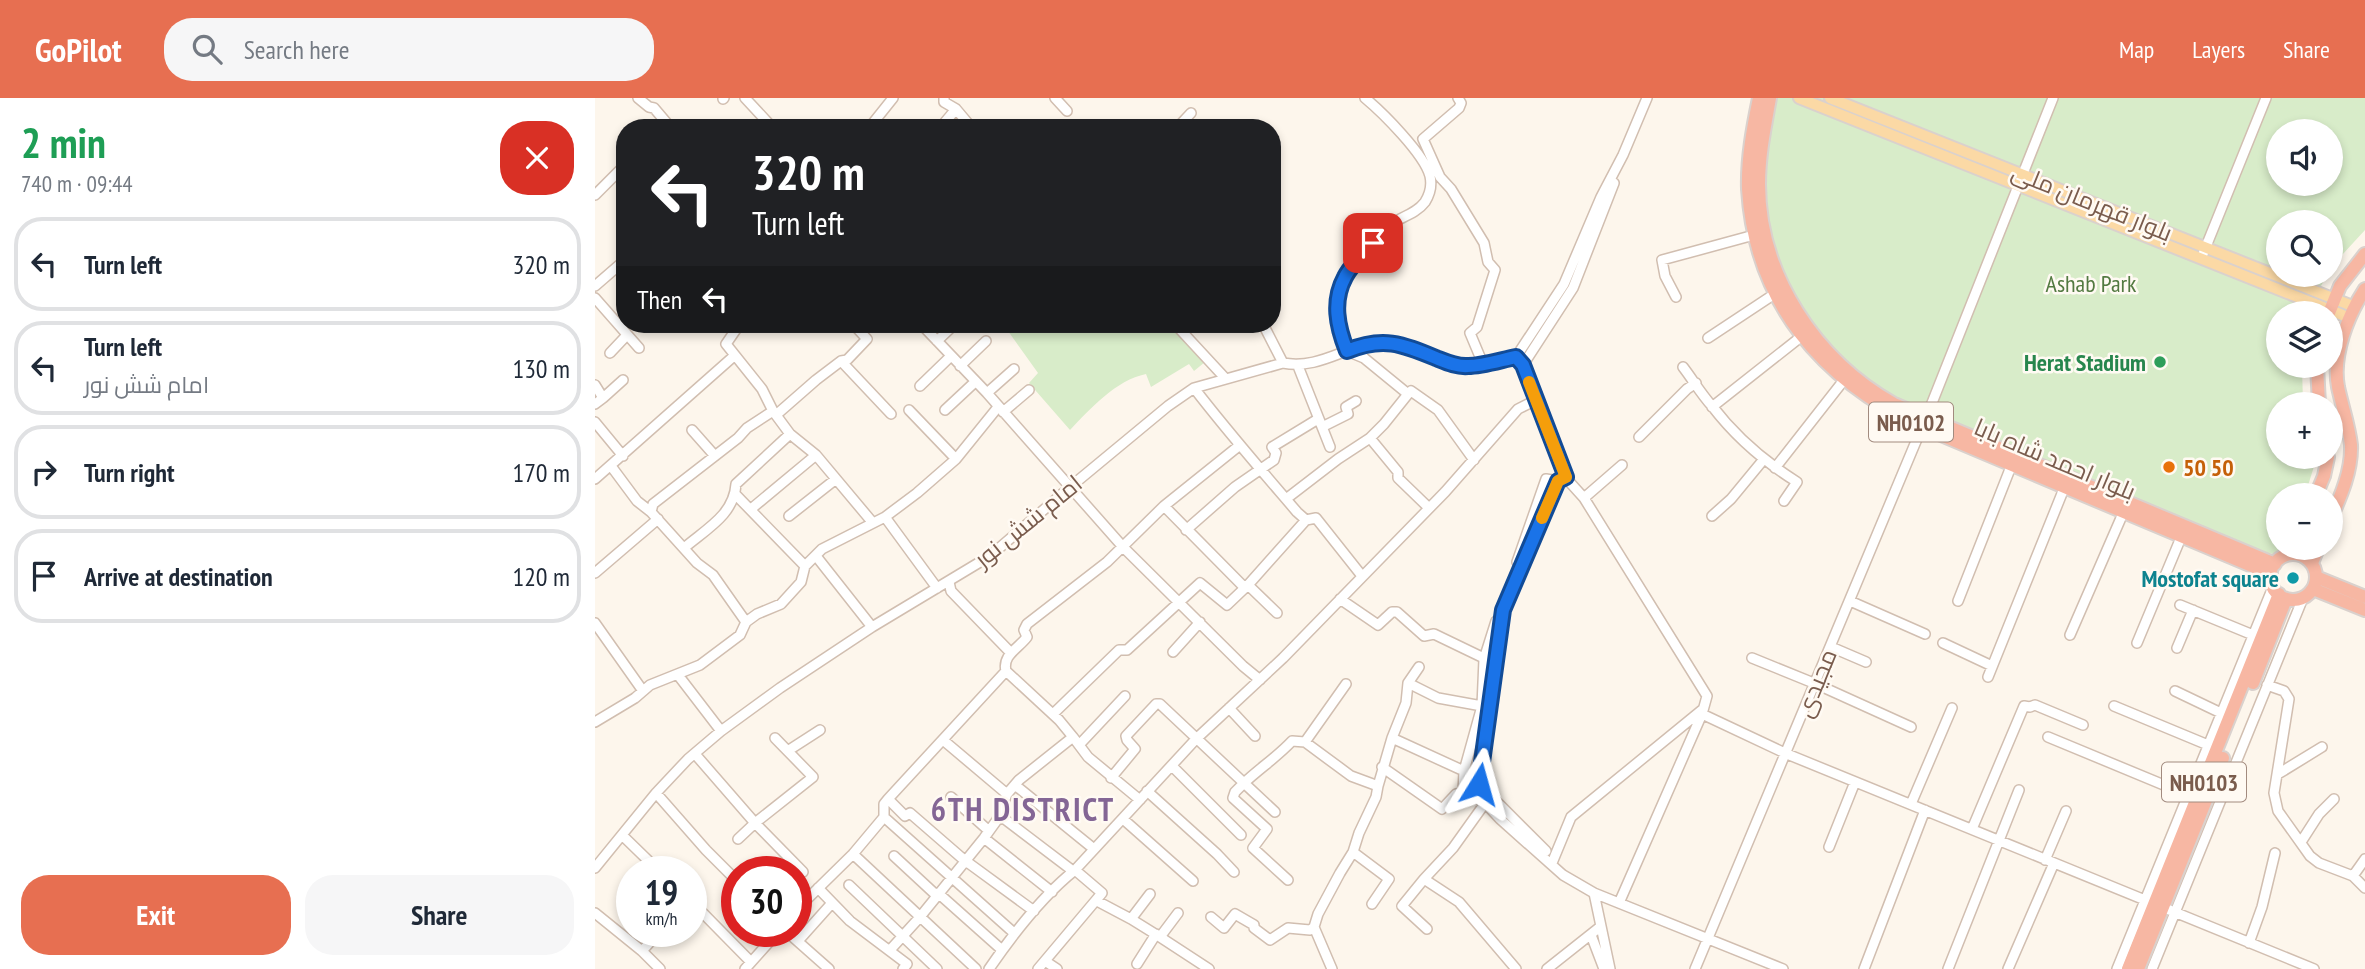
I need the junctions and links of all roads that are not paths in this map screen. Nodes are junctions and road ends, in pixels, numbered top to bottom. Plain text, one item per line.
1 (638, 98) edge
2 (660, 98) edge
3 (745, 98) edge
4 (893, 98) edge
5 (944, 98) edge
6 (1055, 98) edge
7 (1365, 98) edge
8 (1458, 98) edge
9 (1647, 98) edge
10 (1759, 98) edge
11 (1770, 98) edge
12 (1799, 98) edge
13 (1830, 98) edge
14 (2053, 98) edge
15 (2266, 98) edge
16 (654, 107) junction
17 (956, 109) junction
18 (1067, 111) dead end
19 (1191, 113) dead end
20 (663, 119) edge
21 (765, 119) edge
22 (876, 119) edge
23 (948, 119) edge
24 (964, 119) edge
25 (1185, 119) edge
26 (1423, 139) junction
27 (1413, 149) junction
28 (616, 174) edge
29 (2020, 180) junction
30 (595, 195) edge
31 (1754, 235) junction
32 (2206, 247) junction
33 (2365, 254) edge
34 (2201, 259) junction
35 (616, 268) edge
36 (595, 286) edge
37 (2365, 289) edge
38 (1776, 293) junction
39 (1676, 297) dead end
40 (595, 298) edge
41 (2315, 301) edge
42 (2318, 301) edge
43 (2334, 301) edge
44 (2343, 310) edge
45 (2353, 312) junction
46 (616, 322) edge
47 (734, 333) edge
48 (862, 333) edge
49 (929, 333) edge
50 (945, 333) edge
51 (1183, 333) edge
52 (1268, 333) edge
53 (627, 335) joint
54 (1801, 336) junction
55 (1708, 338) dead end
56 (937, 341) junction
57 (986, 341) dead end
58 (639, 348) dead end
59 (1347, 351) junction
60 (610, 354) dead end
61 (734, 356) junction
62 (951, 356) junction
63 (841, 361) junction
64 (1520, 361) junction
65 (1283, 363) junction
66 (1483, 363) junction
67 (960, 366) junction
68 (1298, 366) junction
69 (1683, 367) dead end
70 (1014, 369) dead end
71 (1225, 378) junction
72 (623, 380) dead end
73 (1844, 380) junction
74 (975, 382) junction
75 (1696, 383) junction
76 (595, 385) edge
77 (920, 386) dead end
78 (1195, 387) junction
79 (1029, 390) dead end
80 (987, 393) junction
81 (1408, 394) junction
82 (1536, 400) junction
83 (599, 401) edge
84 (1356, 401) dead end
85 (1712, 407) junction
86 (1000, 409) junction
87 (909, 410) dead end
88 (945, 410) dead end
89 (775, 413) junction
90 (891, 414) dead end
91 (595, 422) edge
92 (1924, 422) junction
93 (1320, 423) junction
94 (692, 430) dead end
95 (790, 434) junction
96 (1639, 437) dead end
97 (1370, 438) junction
98 (1240, 445) junction
99 (1330, 447) dead end
100 (816, 454) junction
101 (623, 456) junction
102 (715, 456) junction
103 (956, 459) junction
104 (1764, 459) junction
105 (1474, 460) junction
106 (2012, 464) junction
107 (1622, 465) dead end
108 (611, 466) junction
109 (1261, 468) junction
110 (1775, 468) junction
111 (597, 474) edge
112 (835, 479) junction
113 (1562, 479) junction
114 (2065, 486) junction
115 (2343, 487) edge
116 (1069, 488) junction
117 (735, 494) junction
118 (1584, 498) junction
119 (1286, 499) junction
120 (1784, 502) dead end
121 (1164, 506) junction
122 (1428, 507) junction
123 (751, 509) junction
124 (2124, 510) junction
125 (655, 515) junction
126 (789, 516) dead end
127 (1712, 516) dead end
128 (885, 517) junction
129 (1306, 520) junction
130 (873, 523) junction
131 (1186, 530) junction
132 (2182, 536) junction
133 (1123, 547) junction
134 (684, 548) junction
135 (816, 556) junction
136 (2280, 560) edge
137 (2307, 560) edge
138 (2313, 560) edge
139 (2312, 563) junction
140 (805, 566) junction
141 (595, 573) edge
142 (1362, 576) junction
143 (949, 582) junction
144 (2277, 584) junction
145 (1248, 585) junction
146 (2311, 588) junction
147 (937, 589) junction
148 (2365, 597) edge
149 (1340, 599) junction
150 (1850, 601) junction
151 (1958, 601) dead end
152 (1179, 603) junction
153 (2180, 605) dead end
154 (2193, 610) junction
155 (2365, 610) edge
156 (1277, 613) dead end
157 (746, 622) junction
158 (1200, 622) junction
159 (595, 624) edge
160 (872, 627) junction
161 (1925, 634) dead end
162 (2070, 635) dead end
163 (2253, 635) junction
164 (1943, 643) dead end
165 (2137, 643) dead end
166 (1831, 647) junction
167 (2177, 648) dead end
168 (1173, 652) dead end
169 (1011, 653) junction
170 (1752, 658) dead end
171 (1484, 659) junction
172 (1494, 662) junction
173 (1866, 662) dead end
174 (1992, 666) junction
175 (1419, 667) dead end
176 (1006, 671) junction
177 (678, 675) junction
178 (1988, 677) dead end
179 (1259, 680) junction
180 (1408, 683) junction
181 (1346, 684) dead end
182 (1816, 684) junction
183 (2267, 685) junction
184 (643, 691) junction
185 (2175, 691) dead end
186 (1125, 696) dead end
187 (1482, 706) junction
188 (2114, 706) dead end
189 (1229, 708) junction
190 (1952, 708) dead end
191 (1702, 712) junction
192 (2221, 713) junction
193 (1053, 714) junction
194 (595, 722) edge
195 (2083, 725) dead end
196 (1911, 727) dead end
197 (820, 730) dead end
198 (721, 731) junction
199 (1255, 736) dead end
200 (2048, 737) dead end
201 (775, 738) dead end
202 (1392, 738) junction
203 (1196, 739) junction
204 (943, 740) junction
205 (1076, 741) junction
206 (1305, 742) junction
207 (2208, 746) junction
208 (2322, 747) dead end
209 (789, 750) junction
210 (695, 754) junction
211 (1787, 754) junction
212 (1172, 766) junction
213 (1382, 767) junction
214 (1464, 771) junction
215 (2277, 774) junction
216 (1111, 778) junction
217 (1855, 782) junction
218 (1244, 783) junction
219 (1015, 785) junction
220 (1378, 786) junction
221 (2019, 790) dead end
222 (1147, 791) junction
223 (1463, 792) junction
224 (656, 793) junction
225 (1007, 794) junction
226 (2188, 795) junction
227 (951, 797) dead end
228 (888, 799) junction
229 (2334, 799) dead end
230 (1140, 800) junction
231 (1487, 800) junction
232 (1911, 804) junction
233 (1925, 810) junction
234 (2066, 811) dead end
235 (1275, 812) dead end
236 (999, 814) junction
237 (884, 817) junction
238 (1123, 819) junction
239 (755, 822) junction
240 (1972, 829) junction
241 (986, 834) junction
242 (1241, 835) dead end
243 (622, 836) junction
244 (738, 839) dead end
245 (1998, 840) junction
246 (2301, 842) junction
247 (1829, 847) dead end
248 (1094, 849) junction
249 (1353, 852) junction
250 (2275, 853) dead end
251 (853, 854) junction
252 (643, 856) edge
253 (788, 856) edge
254 (894, 856) dead end
255 (2365, 859) edge
256 (966, 860) junction
257 (1553, 861) junction
258 (2050, 861) junction
259 (721, 865) edge
260 (595, 868) edge
261 (1074, 871) junction
262 (1234, 872) dead end
263 (2353, 876) junction
264 (952, 877) junction
265 (1424, 879) junction
266 (1288, 880) dead end
267 (1193, 881) dead end
268 (1580, 884) junction
269 (849, 886) dead end
270 (818, 888) junction
271 (2365, 888) edge
272 (1052, 892) junction
273 (812, 893) edge
274 (939, 893) junction
275 (1594, 893) junction
276 (1150, 894) dead end
277 (1097, 901) junction
278 (1619, 903) junction
279 (832, 904) junction
280 (1372, 904) dead end
281 (2159, 906) junction
282 (1034, 911) junction
283 (595, 912) edge
284 (1178, 912) dead end
285 (920, 917) junction
286 (1211, 917) dead end
287 (707, 919) edge
288 (1131, 919) junction
289 (812, 926) edge
290 (1314, 927) junction
291 (1600, 927) junction
292 (1427, 929) dead end
293 (1014, 933) junction
294 (1158, 935) junction
295 (901, 936) junction
296 (1591, 936) junction
297 (1707, 938) junction
298 (2249, 943) junction
299 (646, 947) edge
300 (764, 947) edge
301 (805, 947) edge
302 (890, 950) junction
303 (1002, 950) junction
304 (642, 951) junction
305 (1045, 961) junction
306 (1137, 964) dead end
307 (748, 965) edge
308 (660, 969) edge
309 (829, 969) edge
310 (903, 969) edge
311 (937, 969) edge
312 (976, 969) edge
313 (989, 969) edge
314 (1038, 969) edge
315 (1057, 969) edge
316 (1209, 969) edge
317 (1332, 969) edge
318 (1517, 969) edge
319 (1548, 969) edge
320 (1607, 969) edge
321 (1695, 969) edge
322 (1783, 969) edge
323 (1864, 969) edge
324 (1948, 969) edge
325 (2008, 969) edge
326 (2117, 969) edge
327 (2128, 969) edge
328 (2139, 969) edge
329 (2152, 969) edge
330 (2314, 969) edge

1 - 16 street
2 - 16 street
3 - 21 street
4 - 22 street
5 - 17 street
6 - 18 street
7 - 27 street
8 - 26 street
9 - 64 street
10 - 31 highway, بلوار احمد شاه بابا / NH0102
11 - 92 highway, بلوار احمد شاه بابا / NH0102
12 - 29 main road
13 - 29 main road, بلوار قهرمان ملی
14 - 29 street, مجیدی
15 - 32 street
16 - 20 street
17 - 23 street
17 - 24 street
19 - 25 street
26 - 27 street
26 - 66 street
27 - 59 street
28 - 30 street
29 - 32 main road, بلوار قهرمان ملی
29 - 34 main road
29 - 92 street, مجیدی
31 - 38 highway, بلوار احمد شاه بابا / NH0102
31 - 39 street
32 - 34 street
32 - 42 main road, بلوار قهرمان ملی
33 - 43 highway
34 - 41 main road
35 - 36 street
37 - 45 highway
38 - 54 highway, بلوار احمد شاه بابا / NH0102
38 - 55 street
40 - 46 street
44 - 45 main road, بلوار قهرمان ملی
45 - 115 highway
47 - 61 street
48 - 63 street
49 - 56 street
50 - 56 street
51 - 71 street
52 - 65 street
53 - 58 street
53 - 60 street
54 - 73 highway, بلوار احمد شاه بابا / NH0102
54 - 85 street
56 - 62 street
57 - 67 street
59 - 66 street, امام شش نور
59 - 68 street, امام شش نور
59 - 81 street
61 - 89 street
61 - 101 street
62 - 67 street
62 - 77 street
63 - 89 street
63 - 90 street
64 - 66 street, امام شش نور
64 - 82 street
65 - 68 street, امام شش نور
65 - 71 street, امام شش نور
67 - 74 street
68 - 93 street
69 - 75 street
70 - 80 street
71 - 78 street, امام شش نور
72 - 83 street
73 - 92 highway, بلوار احمد شاه بابا / NH0102
73 - 110 street
74 - 80 street
74 - 88 street
75 - 85 street
75 - 96 street
76 - 83 street
78 - 98 street
78 - 116 street, امام شش نور
79 - 86 street
80 - 86 street
81 - 97 street
81 - 105 street
82 - 105 street
82 - 113 street
84 - 93 street
85 - 104 street
86 - 103 street
86 - 116 street
87 - 103 street
89 - 95 street
89 - 102 street
91 - 101 street
92 - 106 highway, بلوار احمد شاه بابا / NH0102
92 - 144 highway, بلوار احمد شاه بابا / NH0102
92 - 150 street, مجیدی
93 - 99 street
93 - 109 street
94 - 102 street
95 - 100 street
95 - 117 street
97 - 119 street
97 - 122 street
98 - 109 street
98 - 121 street
100 - 112 street
100 - 123 street
101 - 108 street
102 - 125 street
103 - 128 street
104 - 110 street
104 - 127 street
105 - 122 street
106 - 114 highway, بلوار احمد شاه بابا / NH0102
106 - 151 street
107 - 118 street
108 - 111 street
108 - 125 street
109 - 119 street
109 - 131 street
110 - 120 street
112 - 126 street
112 - 130 street
113 - 118 street
113 - 171 street
113 - 172 street
114 - 124 highway, بلوار احمد شاه بابا / NH0102
114 - 174 street
116 - 133 street
116 - 143 street, امام شش نور
117 - 123 street
117 - 134 street
118 - 191 street
119 - 129 street
121 - 131 street
121 - 133 street
122 - 142 street
123 - 140 street
124 - 132 highway, بلوار احمد شاه بابا / NH0102
124 - 162 street
125 - 134 street
125 - 141 street
128 - 130 street
128 - 147 street
129 - 142 street
129 - 145 street
130 - 135 street
131 - 145 street
132 - 144 highway, بلوار احمد شاه بابا / NH0102
132 - 165 street
133 - 152 street
133 - 169 street
134 - 157 street
135 - 140 street
135 - 160 street
136 - 144 highway
137 - 139 highway
138 - 139 highway
139 - 146 highway
140 - 157 street
142 - 149 street
143 - 147 street, امام شش نور
143 - 169 street
144 - 146 highway
144 - 163 street
144 - 281 highway, NH0103
145 - 152 street
145 - 156 street
146 - 148 highway
146 - 155 highway
146 - 183 street
147 - 160 street, امام شش نور
149 - 171 street
149 - 179 street
150 - 161 street
150 - 166 street, مجیدی
152 - 158 street
152 - 193 street
153 - 154 street
154 - 163 street
154 - 167 street
157 - 177 street
158 - 168 street
158 - 179 street
159 - 184 street
160 - 198 street, امام شش نور
163 - 192 street
164 - 174 street
166 - 173 street
166 - 182 street, مجیدی
169 - 176 street
170 - 182 street
171 - 172 street
171 - 187 street
172 - 231 street
174 - 178 street
175 - 180 street
176 - 193 street
176 - 204 street
177 - 184 street
177 - 198 street
179 - 189 street
180 - 187 street
180 - 202 street
181 - 206 street
182 - 196 street
182 - 211 street, مجیدی
183 - 215 street
183 - 281 street
184 - 194 street
185 - 192 street
186 - 205 street
187 - 214 street
188 - 207 street
189 - 199 street
189 - 203 street
190 - 232 street
191 - 211 street
191 - 257 street
191 - 278 street
192 - 207 street
193 - 205 street
195 - 240 street
197 - 209 street
198 - 210 street, امام شش نور
200 - 226 street
201 - 209 street
202 - 213 street
202 - 214 street
203 - 212 street
203 - 216 street
203 - 218 street
204 - 225 street
204 - 228 street
205 - 216 street
205 - 219 street
206 - 218 street
206 - 220 street
207 - 226 street
208 - 215 street
209 - 239 street
210 - 224 street, امام شش نور
210 - 239 street
211 - 217 street
211 - 297 street, مجیدی
212 - 222 street
212 - 242 street
213 - 220 street
213 - 223 street
214 - 223 street
215 - 246 street
216 - 230 street
217 - 232 street
217 - 247 street
218 - 235 street
218 - 266 street
219 - 225 street
219 - 248 street
220 - 249 street
221 - 245 street
222 - 230 street
222 - 262 street
223 - 231 street
224 - 243 street, امام شش نور
224 - 259 street
225 - 236 street
226 - 281 street
227 - 241 street
228 - 237 street
228 - 256 street
229 - 246 street
230 - 238 street
231 - 257 street
231 - 265 street
232 - 233 street
233 - 240 street
233 - 323 street
234 - 258 street
236 - 241 street
236 - 261 street
237 - 251 street
237 - 264 street
238 - 248 street
238 - 267 street
239 - 244 street
239 - 253 street
240 - 245 street
241 - 256 street
241 - 272 street
243 - 252 street
243 - 260 street, امام شش نور
245 - 258 street
245 - 324 street
246 - 263 street
248 - 261 street
249 - 280 street
249 - 290 street
250 - 298 street
251 - 270 street
251 - 285 street
254 - 274 street
255 - 263 street
256 - 264 street
256 - 282 street
257 - 268 street
257 - 268 street
258 - 281 street
258 - 325 street
261 - 272 street
261 - 277 street
263 - 271 street
264 - 274 street
264 - 293 street
265 - 292 street
265 - 318 street
268 - 275 street
269 - 295 street
270 - 273 street
270 - 279 street
272 - 282 street
274 - 285 street
274 - 303 street
275 - 278 street
275 - 291 street
276 - 288 street
277 - 288 street
277 - 305 street
278 - 297 street
279 - 289 street
279 - 302 street
281 - 298 street
281 - 326 street
281 - 327 highway, NH0103
281 - 328 highway, NH0103
281 - 329 street
282 - 293 street
283 - 304 street
284 - 294 street
285 - 295 street
285 - 312 street
286 - 290 street
287 - 307 street
288 - 294 street
290 - 317 street
291 - 296 street
291 - 320 street
293 - 303 street
294 - 306 street
294 - 316 street
295 - 302 street
295 - 311 street
296 - 319 street
296 - 320 street
297 - 321 street, مجیدی
297 - 322 street
298 - 330 street
299 - 304 street
300 - 307 street
301 - 309 street
302 - 310 street
303 - 313 street
304 - 308 street
305 - 314 street
305 - 315 street

